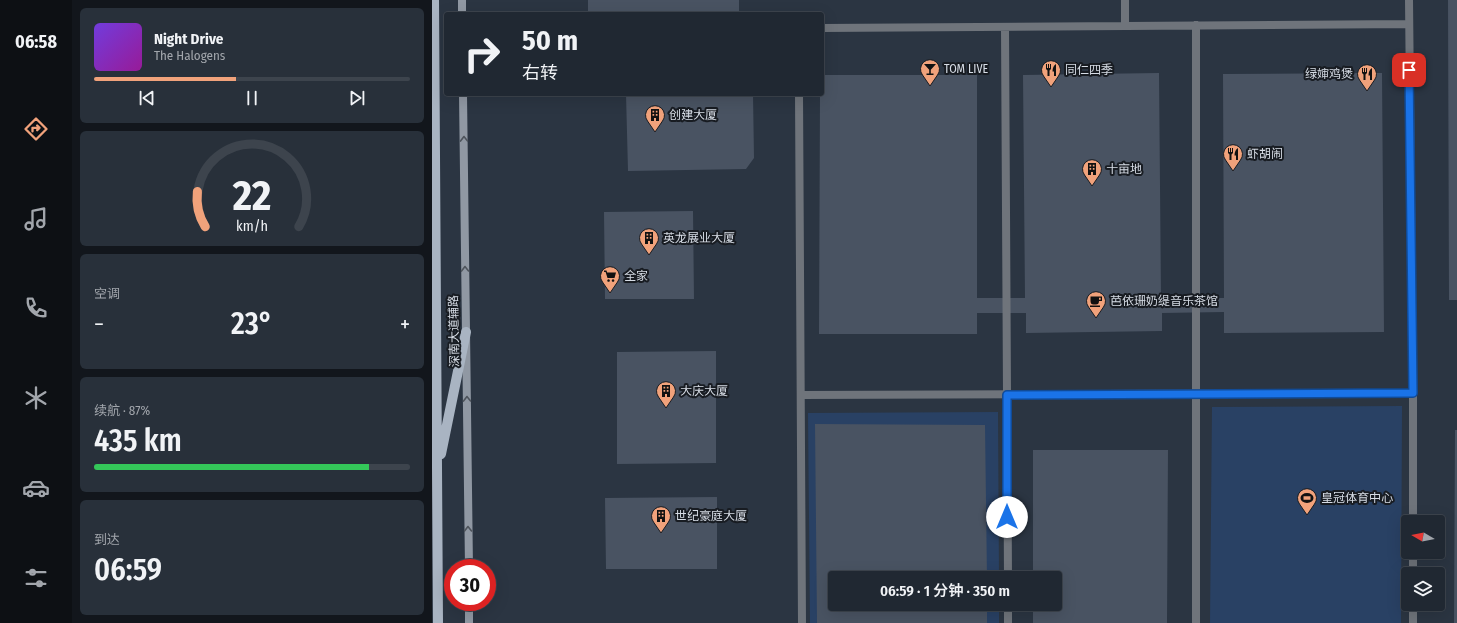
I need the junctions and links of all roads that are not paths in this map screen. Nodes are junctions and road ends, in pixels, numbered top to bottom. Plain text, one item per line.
1 (434, 0) edge
2 (462, 0) edge
3 (1125, 0) edge
4 (1409, 0) edge
5 (462, 12) edge
6 (1409, 24) junction
7 (1196, 25) junction
8 (1125, 26) junction
9 (1005, 27) junction
10 (824, 28) edge
11 (463, 96) edge
12 (799, 96) edge
13 (466, 332) junction
14 (1413, 393) junction
15 (801, 395) junction
16 (1007, 395) junction
17 (1196, 395) junction
18 (437, 476) junction
19 (1413, 515) edge
20 (469, 559) edge
21 (1008, 571) edge
22 (469, 611) edge
23 (1008, 611) edge
24 (1414, 611) edge
25 (438, 623) edge
26 (469, 623) edge
27 (802, 623) edge
28 (1008, 623) edge
29 (1196, 623) edge
30 (1414, 623) edge

1 - 18 main road
2 - 5 main road
3 - 8 street
4 - 6 street
6 - 7 street
6 - 14 street
7 - 8 street
7 - 17 street
8 - 9 street
9 - 10 street
9 - 16 street
13 -> 11 main road, 深南大道辅路
12 - 15 street
13 - 18 main road
20 -> 13 main road, 深南大道辅路
14 - 17 street
14 - 19 street
15 - 16 street
15 - 27 street
16 - 17 street
16 - 21 street
17 - 29 street
18 - 25 main road
22 - 26 main road
23 - 28 street
24 - 30 street

